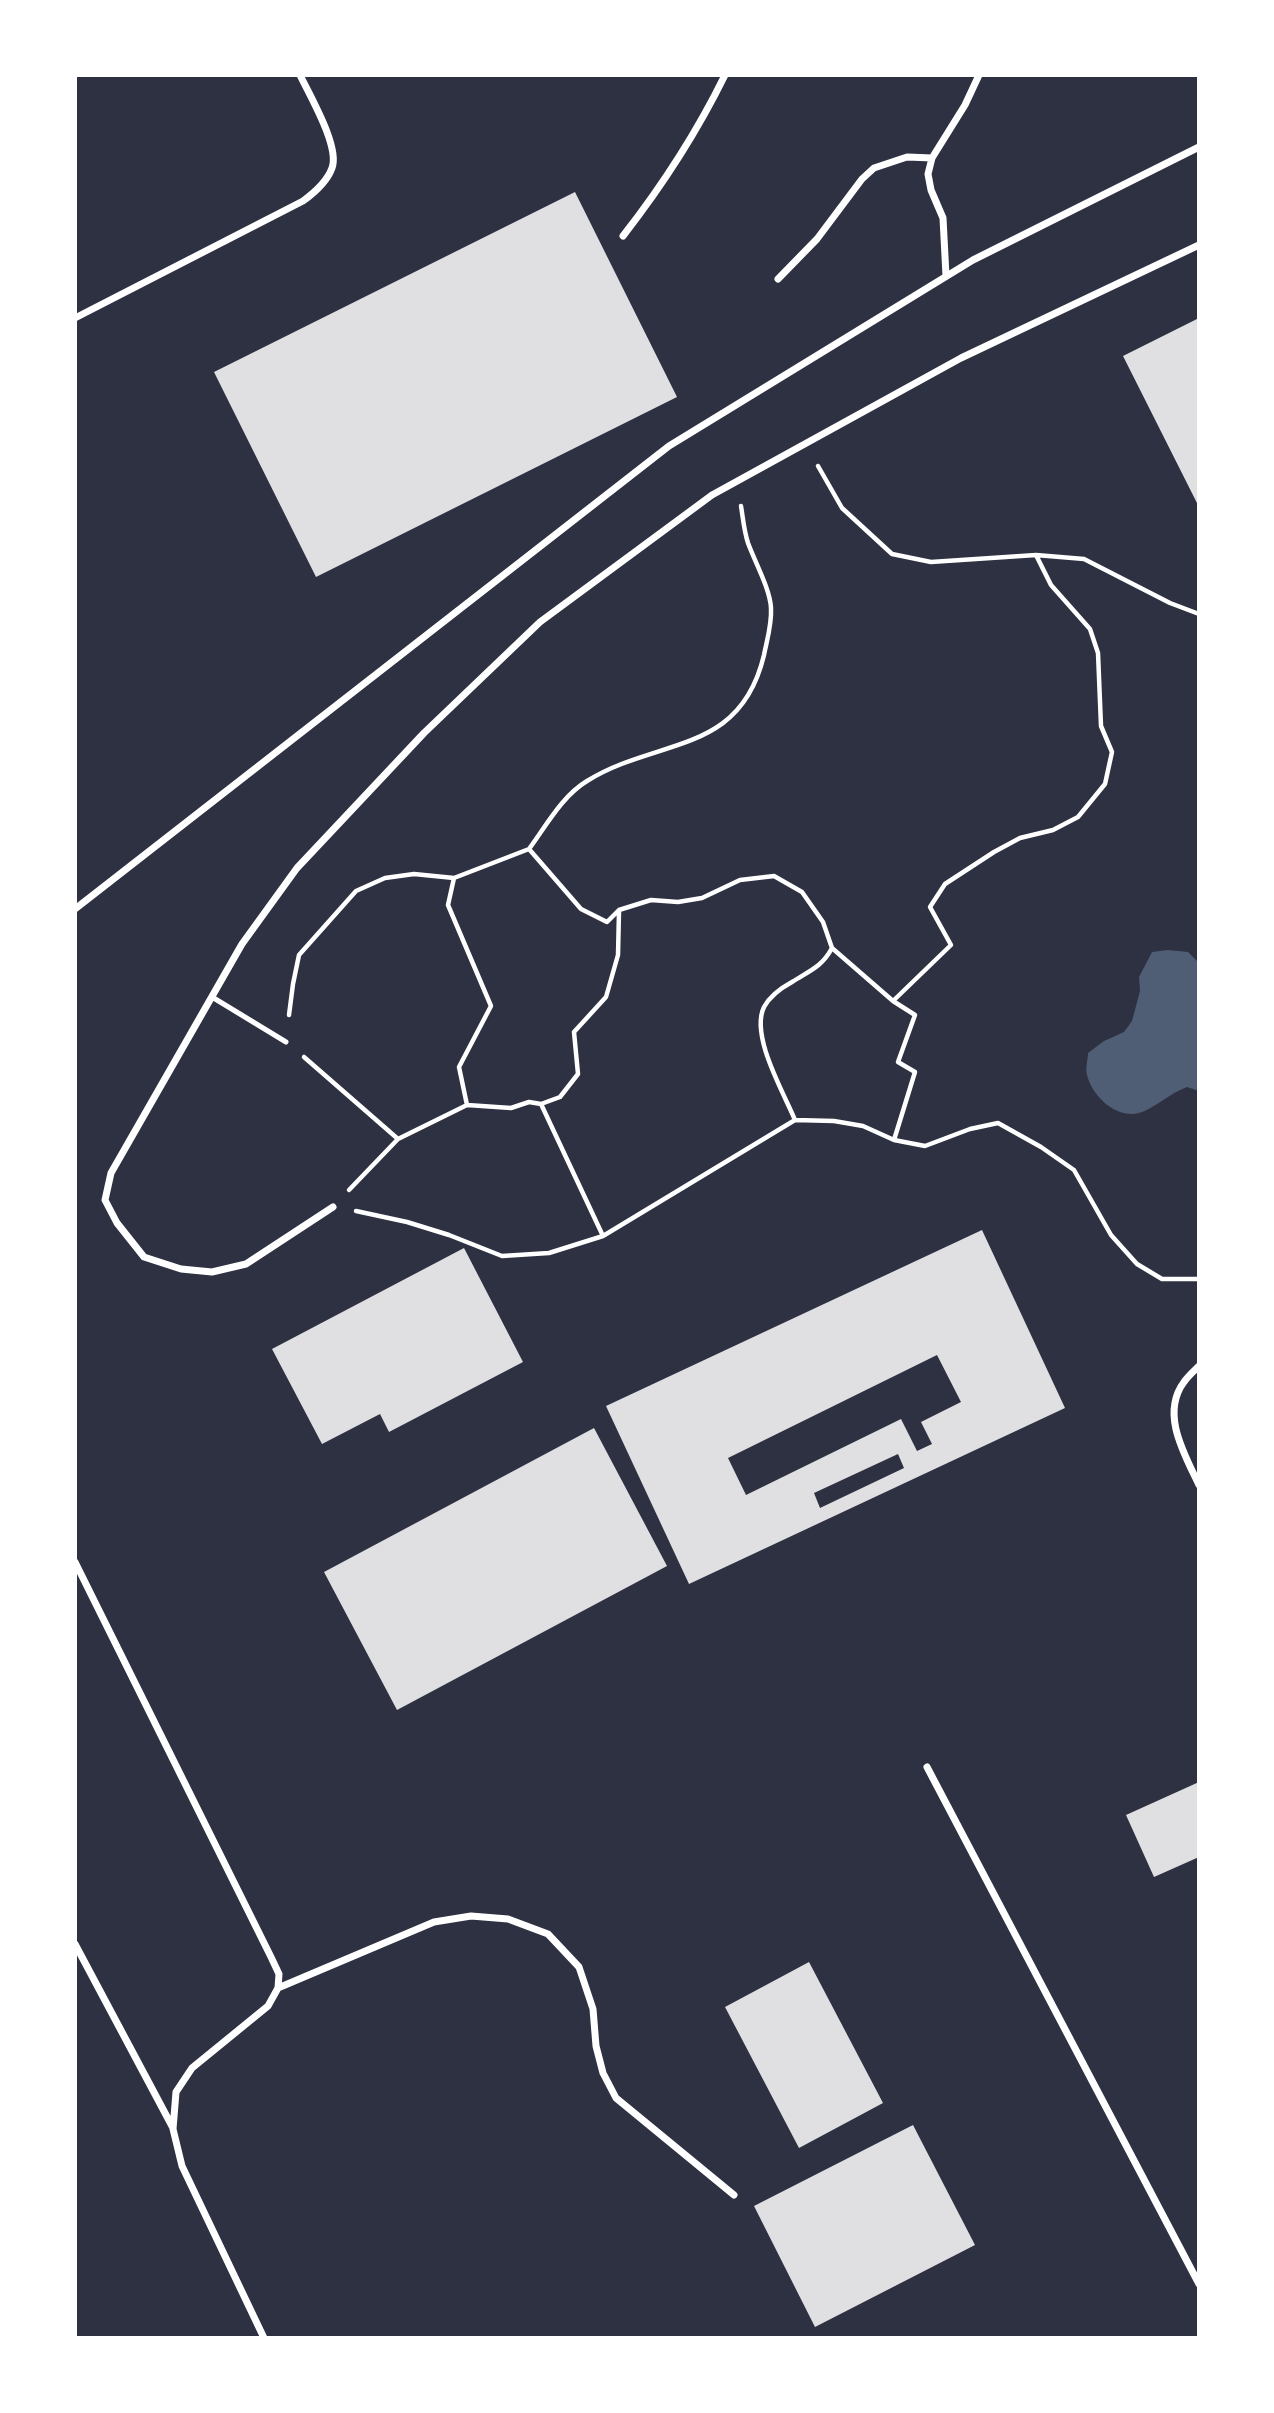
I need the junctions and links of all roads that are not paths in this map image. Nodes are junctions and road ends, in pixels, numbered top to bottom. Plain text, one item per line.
1 (300, 75) edge
2 (725, 75) edge
3 (979, 75) edge
4 (1199, 147) edge
5 (932, 158) junction
6 (623, 236) dead end
7 (1199, 245) edge
8 (946, 276) junction
9 (778, 279) dead end
10 (75, 318) edge
11 (75, 909) edge
12 (212, 997) junction
13 (286, 1042) road end
14 (333, 1207) road end
15 (1199, 1366) edge
16 (1199, 1485) edge
17 (75, 1562) edge
18 (927, 1767) dead end
19 (75, 1944) edge
20 (278, 1988) junction
21 (173, 2129) junction
22 (734, 2195) dead end
23 (1199, 2284) edge
24 (264, 2338) edge

1 - 10 street
2 - 6 street
3 - 5 street
4 - 8 street
5 - 8 street
5 - 9 street
7 - 12 street
8 - 11 street
12 - 13 lane
12 - 14 street
15 - 16 street
17 - 20 street
18 - 23 street
19 - 21 street
20 - 21 street
20 - 22 street
21 - 24 street

